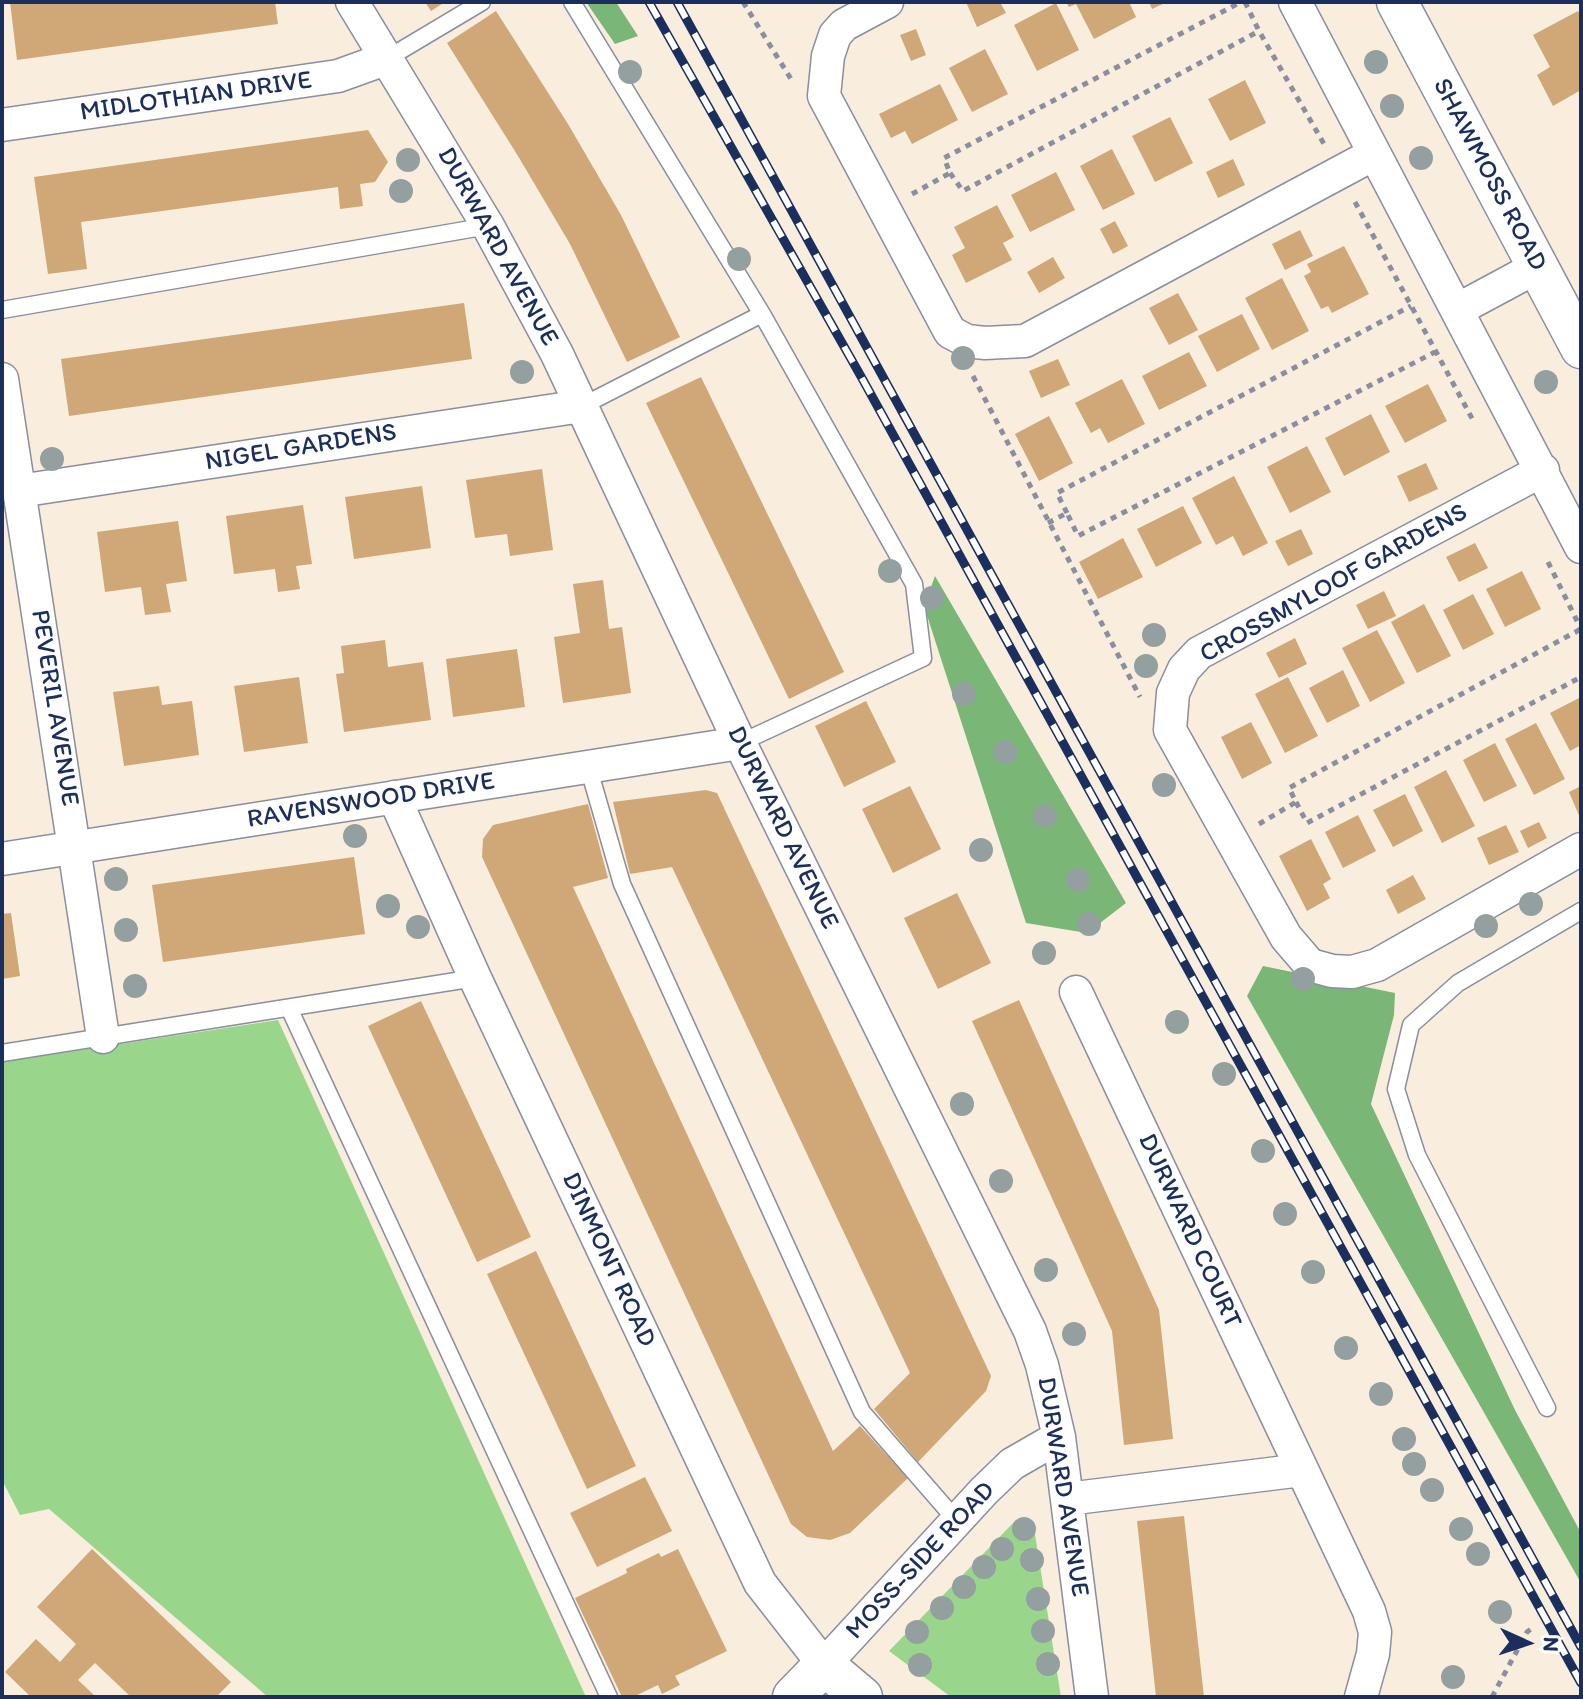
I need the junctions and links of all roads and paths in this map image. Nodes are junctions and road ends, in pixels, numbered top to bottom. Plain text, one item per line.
1 (352, 2) edge
2 (482, 2) edge
3 (572, 2) edge
4 (743, 2) edge
5 (887, 2) edge
6 (1243, 2) edge
7 (1295, 2) edge
8 (1397, 2) edge
9 (1259, 7) dead end
10 (1249, 12) junction
11 (1259, 31) junction
12 (388, 58) junction
13 (824, 96) junction
14 (2, 125) edge
15 (1374, 154) junction
16 (1340, 172) junction
17 (950, 173) junction
18 (883, 210) junction
19 (488, 226) junction
20 (1537, 267) junction
21 (1411, 306) junction
22 (2, 310) edge
23 (1457, 310) junction
24 (762, 314) junction
25 (950, 332) junction
26 (1581, 348) edge
27 (1435, 352) junction
28 (2, 379) edge
29 (582, 406) junction
30 (1481, 435) dead end
31 (1543, 470) junction
32 (19, 491) junction
33 (1067, 513) junction
34 (1048, 523) junction
35 (1581, 547) edge
36 (1546, 558) dead end
37 (1581, 629) edge
38 (1581, 677) edge
39 (1170, 730) junction
40 (740, 743) junction
41 (588, 766) junction
42 (394, 797) junction
43 (1296, 802) junction
44 (1231, 840) junction
45 (76, 847) junction
46 (1581, 849) edge
47 (2, 859) edge
48 (1581, 911) edge
49 (475, 978) junction
50 (1076, 992) dead end
51 (289, 1008) junction
52 (103, 1037) junction
53 (2, 1053) edge
54 (1547, 1408) dead end
55 (1059, 1437) junction
56 (1302, 1470) junction
57 (1067, 1499) junction
58 (956, 1520) junction
59 (1534, 1627) dead end
60 (824, 1665) junction
61 (609, 1697) edge
62 (793, 1697) edge
63 (862, 1697) edge
64 (1092, 1697) edge
65 (1361, 1697) edge
66 (1492, 1697) edge

1 - 12 street, DURWARD AVENUE
2 - 12 lane
3 - 24 lane
4 - 13 path
5 - 13 street
6 - 10 path
6 - 17 path
7 - 15 street
8 - 20 street, SHAWMOSS ROAD
9 - 10 path
10 - 11 path
11 - 16 path
11 - 17 path
12 - 14 street, MIDLOTHIAN DRIVE
12 - 19 street, DURWARD AVENUE
13 - 18 street
15 - 16 street
15 - 23 street
16 - 21 path
16 - 25 street
17 - 18 path
18 - 25 street
19 - 22 lane
19 - 29 street, DURWARD AVENUE
20 - 23 street
20 - 26 street, SHAWMOSS ROAD
21 - 27 path
21 - 33 path
23 - 31 street
24 - 29 lane
24 - 40 lane
25 - 34 path
27 - 30 path
27 - 33 path
28 - 32 street, PEVERIL AVENUE
29 - 32 street, NIGEL GARDENS
29 - 40 street, DURWARD AVENUE
31 - 35 street
31 - 39 street, CROSSMYLOOF GARDENS
32 - 45 street, PEVERIL AVENUE
33 - 34 path
34 - 39 path
36 - 37 path
37 - 43 path
38 - 43 path
39 - 44 street
40 - 41 street, RAVENSWOOD DRIVE
40 - 55 street, DURWARD AVENUE
41 - 42 street, RAVENSWOOD DRIVE
41 - 58 lane
42 - 45 street, RAVENSWOOD DRIVE
42 - 49 street, DINMONT ROAD
43 - 44 path
44 - 46 street
45 - 47 street, RAVENSWOOD DRIVE
45 - 52 street, PEVERIL AVENUE
48 - 54 lane
49 - 51 lane
49 - 60 street, DINMONT ROAD
50 - 56 street, DURWARD COURT
51 - 52 lane
51 - 61 lane
52 - 53 lane
55 - 57 street, DURWARD AVENUE
55 - 58 street, MOSS-SIDE ROAD
56 - 57 street
56 - 65 street, DURWARD COURT
57 - 64 street, DURWARD AVENUE
58 - 60 street, MOSS-SIDE ROAD
59 - 66 path
60 - 62 street, MOSS-SIDE ROAD
60 - 63 street, DINMONT ROAD

